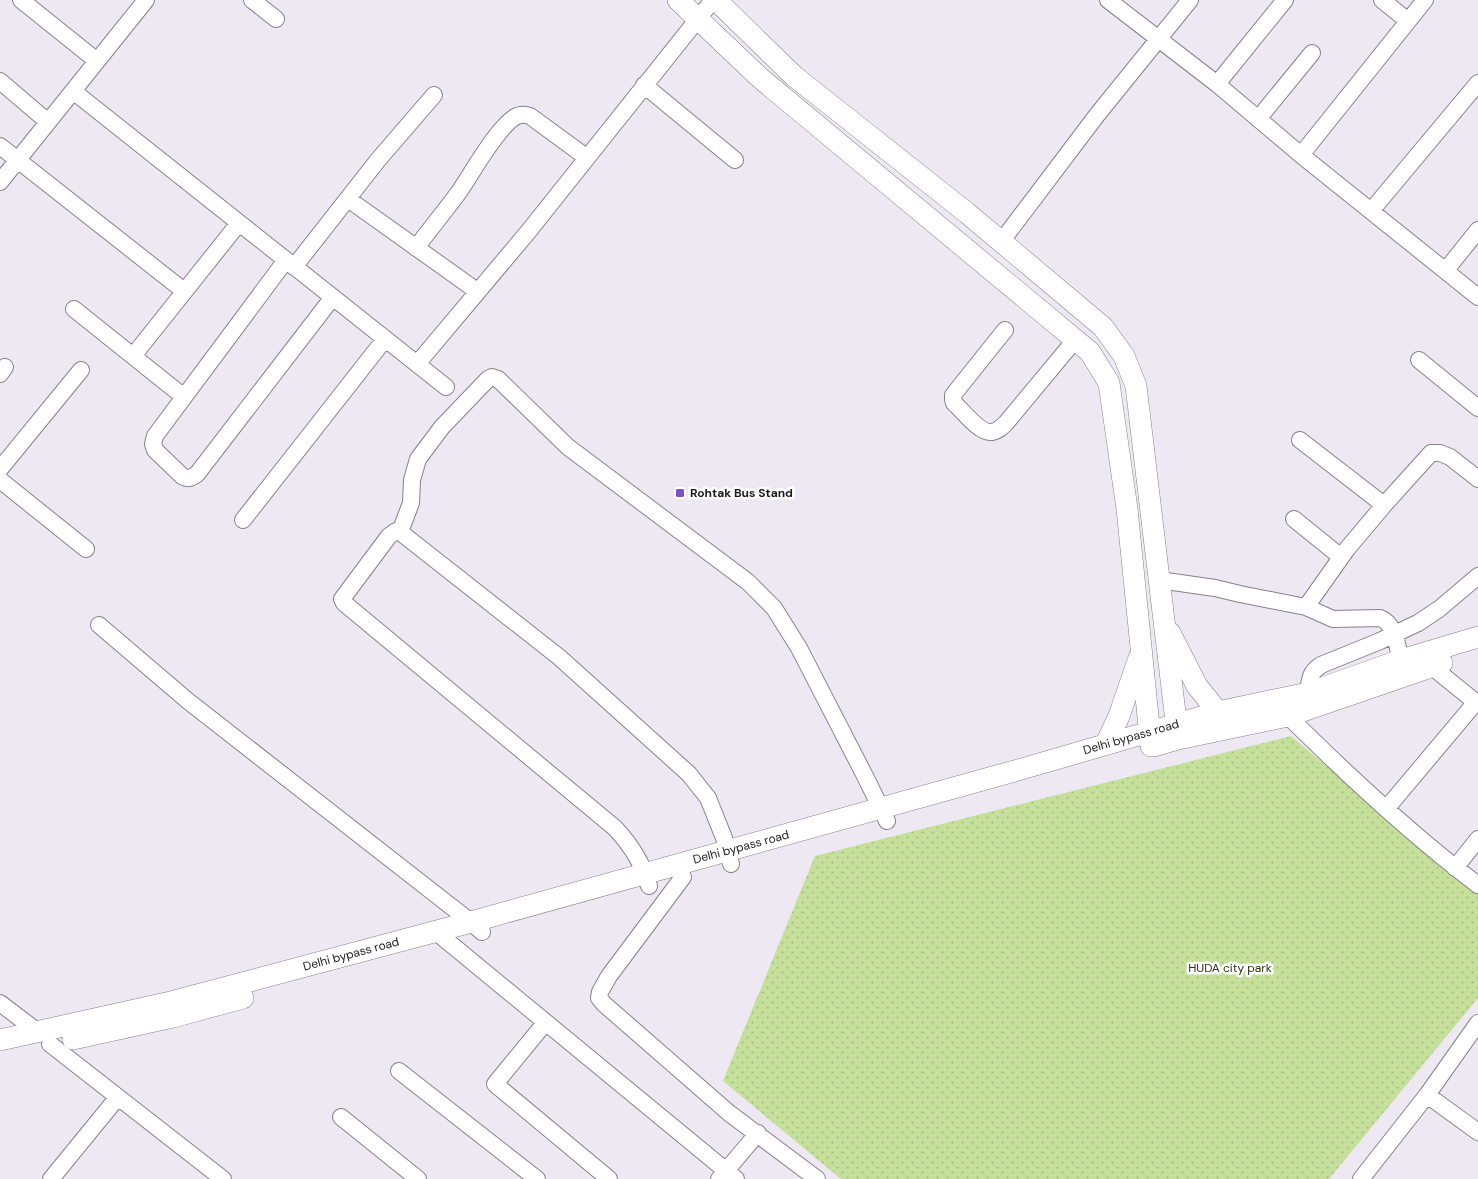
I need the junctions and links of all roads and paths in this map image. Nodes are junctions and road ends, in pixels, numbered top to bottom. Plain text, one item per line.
1 (21, 0) edge
2 (252, 0) edge
3 (678, 0) edge
4 (714, 0) edge
5 (1108, 0) edge
6 (1190, 0) edge
7 (1285, 0) edge
8 (1382, 0) edge
9 (1425, 0) edge
10 (137, 3) edge
11 (276, 19) dead end
12 (698, 19) junction
13 (1408, 21) junction
14 (1158, 39) junction
15 (1312, 53) dead end
16 (97, 61) junction
17 (0, 81) edge
18 (1478, 83) edge
19 (1217, 84) junction
20 (644, 86) junction
21 (73, 91) junction
22 (434, 95) dead end
23 (1258, 119) junction
24 (48, 122) junction
25 (0, 146) edge
26 (1301, 156) junction
27 (586, 158) junction
28 (17, 160) junction
29 (734, 160) dead end
30 (0, 182) edge
31 (348, 199) junction
32 (1371, 211) junction
33 (239, 223) junction
34 (1478, 230) edge
35 (1002, 242) junction
36 (416, 248) junction
37 (290, 264) junction
38 (1446, 270) junction
39 (184, 291) junction
40 (477, 291) junction
41 (333, 297) junction
42 (1478, 297) edge
43 (74, 309) dead end
44 (1005, 330) dead end
45 (385, 339) junction
46 (1076, 340) junction
47 (133, 356) junction
48 (1419, 360) dead end
49 (417, 364) junction
50 (81, 370) dead end
51 (446, 387) dead end
52 (184, 397) junction
53 (1478, 408) edge
54 (1300, 440) dead end
55 (0, 469) edge
56 (1478, 479) edge
57 (0, 480) edge
58 (1384, 505) junction
59 (1294, 519) dead end
60 (243, 520) dead end
61 (400, 532) junction
62 (86, 550) dead end
63 (1341, 557) junction
64 (1478, 576) edge
65 (1159, 580) junction
66 (1306, 607) junction
67 (1164, 622) junction
68 (99, 625) dead end
69 (1394, 634) junction
70 (1478, 637) edge
71 (1142, 651) junction
72 (1478, 652) edge
73 (1401, 660) junction
74 (1431, 666) junction
75 (1308, 692) junction
76 (1477, 703) edge
77 (1280, 708) junction
78 (1218, 712) junction
79 (1178, 731) junction
80 (1151, 739) junction
81 (1106, 744) junction
82 (1386, 809) junction
83 (883, 814) junction
84 (1478, 839) edge
85 (730, 857) junction
86 (1455, 868) junction
87 (683, 877) junction
88 (647, 880) junction
89 (1478, 885) edge
90 (477, 927) junction
91 (442, 936) junction
92 (0, 1002) edge
93 (545, 1022) junction
94 (1478, 1023) edge
95 (44, 1038) junction
96 (0, 1040) edge
97 (0, 1055) edge
98 (399, 1071) dead end
99 (1428, 1095) junction
100 (118, 1097) junction
101 (341, 1117) dead end
102 (1478, 1132) edge
103 (758, 1133) junction
104 (214, 1176) edge
105 (727, 1176) edge
106 (535, 1178) edge
107 (51, 1179) edge
108 (418, 1179) edge
109 (609, 1179) edge
110 (818, 1179) edge
111 (1361, 1179) edge

1 - 16 street
2 - 11 street
3 - 12 main road
4 - 12 street
4 - 35 main road
5 - 14 street
6 - 14 street
7 - 19 street
8 - 13 street
9 - 13 street
10 - 16 street
12 - 20 street
12 - 46 main road
13 - 26 street
14 - 19 street
14 - 35 street
15 - 23 street
16 - 21 street
17 - 24 street
18 - 32 street
19 - 23 street
20 - 27 street
20 - 29 street
21 - 24 street
21 - 33 street
22 - 31 street
23 - 26 street
24 - 28 street
25 - 28 street
26 - 32 street
27 - 36 street
27 - 40 street
28 - 30 street
28 - 39 street
31 - 36 street
31 - 37 street
32 - 38 street
33 - 37 street
33 - 39 street
34 - 38 street
35 - 65 main road
36 - 40 street
37 - 41 street
37 - 52 street
38 - 42 street
39 - 47 street
40 - 49 street
41 - 45 street
41 - 52 street
43 - 47 street
44 - 46 street
45 - 49 street
45 - 60 street
46 - 71 main road
47 - 52 street
48 - 53 street
49 - 51 street
50 - 55 street
54 - 58 street
56 - 58 street
57 - 62 street
58 - 63 street
59 - 63 street
61 - 83 street
61 - 85 street
61 - 88 street
63 - 66 street
64 - 69 street
65 - 66 street
65 - 67 main road
66 - 69 street
67 - 78 main road
67 - 79 main road
68 - 90 street
69 - 73 street
69 - 75 street
70 - 73 main road, Delhi bypass road
71 - 80 main road
71 - 81 main road
72 - 74 main road, Delhi bypass road
73 - 75 main road, Delhi bypass road
74 - 76 street
74 - 77 main road, Delhi bypass road
75 - 77 main road, Delhi bypass road
76 - 82 street
77 - 78 main road, Delhi bypass road
77 - 79 main road, Delhi bypass road
77 - 82 street
78 - 79 main road, Delhi bypass road
79 - 80 main road, Delhi bypass road
80 - 81 main road, Delhi bypass road
80 - 83 main road, Delhi bypass road
81 - 83 main road, Delhi bypass road
82 - 86 street
83 - 85 main road, Delhi bypass road
84 - 86 street
85 - 87 main road, Delhi bypass road
85 - 88 main road, Delhi bypass road
86 - 89 street
87 - 88 main road, Delhi bypass road
87 - 103 street
88 - 90 main road, Delhi bypass road
90 - 91 main road, Delhi bypass road
91 - 93 street
91 - 95 main road, Delhi bypass road
92 - 95 street
93 - 105 street
93 - 109 street
94 - 99 street
95 - 96 main road, Delhi bypass road
95 - 97 main road, Delhi bypass road
95 - 100 street
98 - 106 street
99 - 102 street
99 - 111 street
100 - 104 street
100 - 107 street
101 - 108 street
103 - 105 street
103 - 110 street

